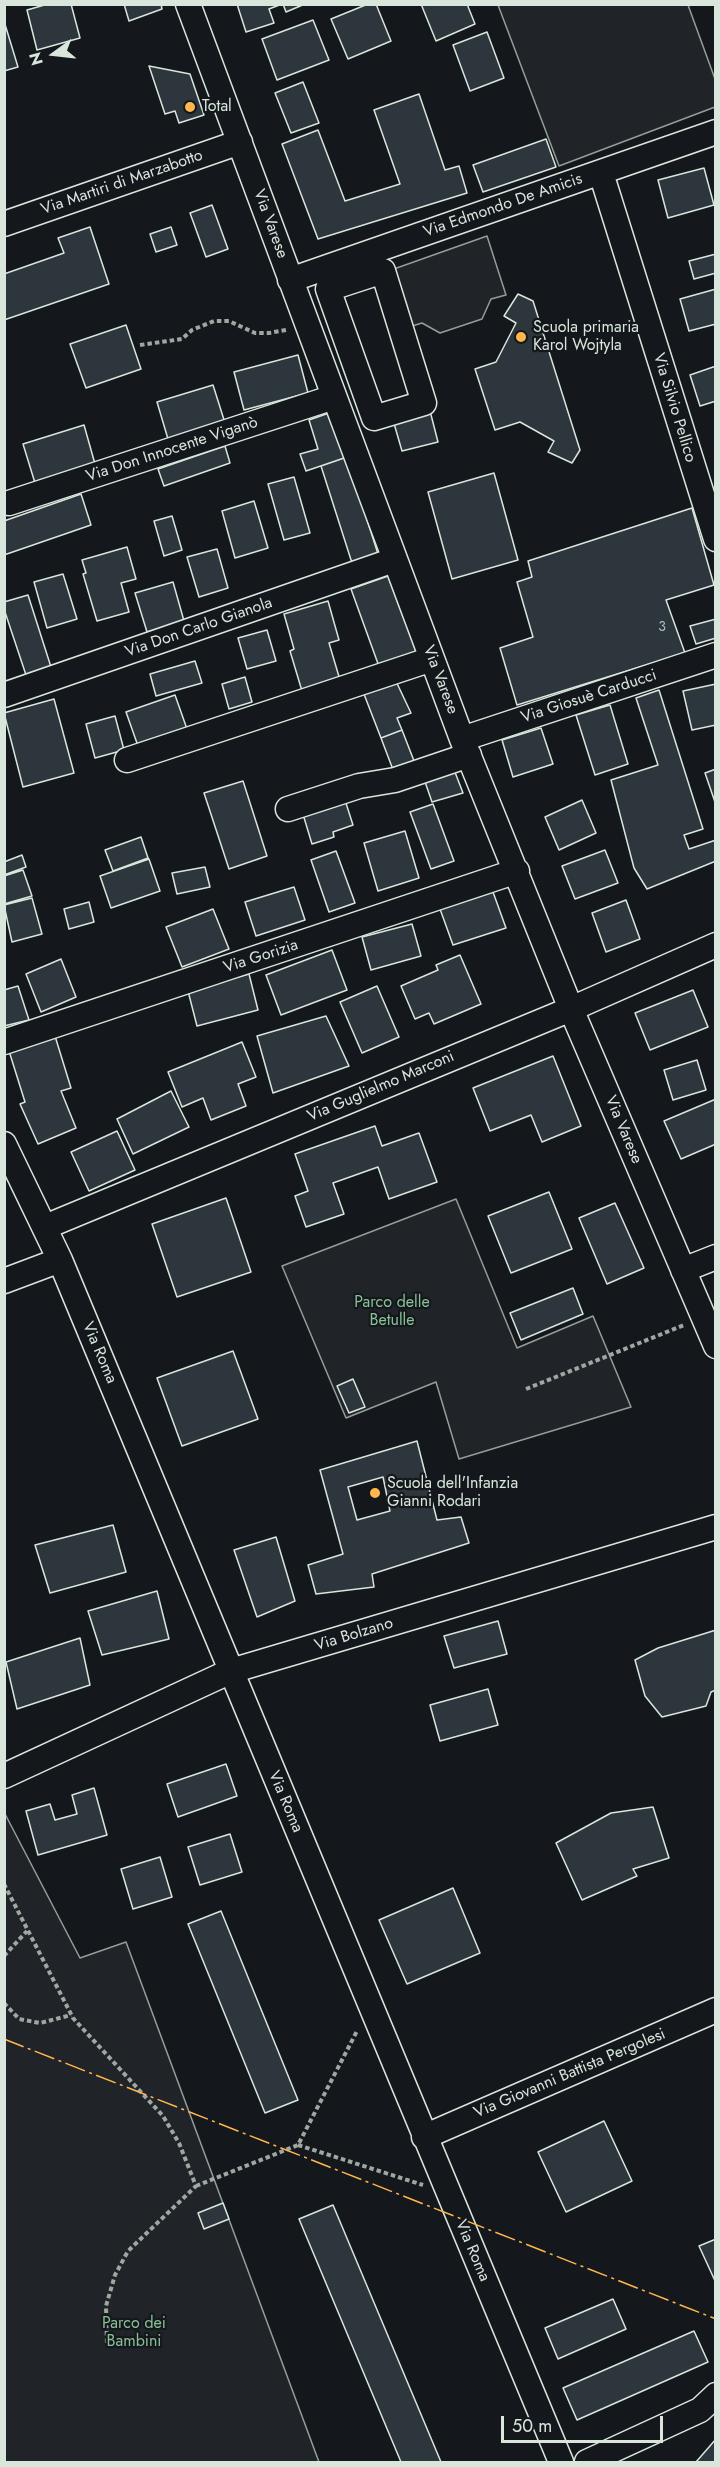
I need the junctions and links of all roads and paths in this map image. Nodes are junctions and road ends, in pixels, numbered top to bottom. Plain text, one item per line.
1 (188, 4) edge
2 (716, 132) edge
3 (240, 142) junction
4 (601, 172) junction
5 (4, 224) edge
6 (290, 280) junction
7 (328, 289) joint
8 (305, 320) junction
9 (140, 345) dead end
10 (334, 397) junction
11 (9, 503) dead end
12 (716, 540) edge
13 (394, 560) junction
14 (716, 655) edge
15 (432, 659) junction
16 (4, 695) edge
17 (465, 747) junction
18 (128, 760) dead end
19 (288, 809) dead end
20 (517, 872) junction
21 (716, 945) edge
22 (571, 1009) junction
23 (4, 1042) edge
24 (6, 1150) edge
25 (45, 1227) junction
26 (716, 1257) edge
27 (60, 1260) junction
28 (683, 1270) junction
29 (4, 1281) edge
30 (703, 1318) junction
31 (716, 1346) edge
32 (526, 1389) dead end
33 (716, 1527) edge
34 (231, 1671) junction
35 (4, 1776) edge
36 (4, 1884) edge
37 (27, 1931) junction
38 (4, 1956) edge
39 (4, 2003) edge
40 (370, 2007) junction
41 (716, 2010) edge
42 (71, 2016) junction
43 (424, 2137) junction
44 (298, 2145) junction
45 (196, 2187) junction
46 (448, 2193) junction
47 (107, 2345) dead end
48 (716, 2395) edge
49 (602, 2459) edge
50 (561, 2463) edge

1 - 3 street, Via Varese
2 - 4 street, Via Edmondo De Amicis
3 - 5 street, Via Martiri di Marzabotto
3 - 6 street, Via Varese
4 - 6 street, Via Edmondo De Amicis
4 - 12 street, Via Silvio Pellico
6 - 8 street, Via Varese
7 - 7 street
8 - 9 path
8 - 10 street, Via Varese
10 - 11 street, Via Don Innocente Viganò
10 - 13 street, Via Varese
13 - 15 street, Via Varese
13 - 16 street, Via Don Carlo Gianola
14 - 17 street, Via Giosuè Carducci
15 - 17 street, Via Varese
15 - 18 street
17 - 19 street, Via Giosuè Carducci
17 - 20 street, Via Varese
20 - 22 street, Via Varese
20 - 23 street, Via Gorizia
21 - 22 street, Via Guglielmo Marconi
22 - 25 street, Via Guglielmo Marconi
22 - 28 street, Via Varese
24 - 25 street, Via Roma
25 - 27 street, Via Roma
26 - 28 street
27 - 29 street
27 - 34 street, Via Roma
28 - 30 street, Via Varese
30 - 31 street, Via Varese
30 - 32 path
33 - 34 street, Via Bolzano
34 - 35 street, Via Bolzano
34 - 40 street, Via Roma
36 - 37 path
37 - 38 path
37 - 42 path
39 - 42 path
40 - 43 street, Via Roma
40 - 44 path
41 - 43 street, Via Giovanni Battista Pergolesi
42 - 45 path
43 - 46 street, Via Roma
44 - 45 path
44 - 46 path
45 - 47 path
46 - 50 street, Via Roma
48 - 49 street

